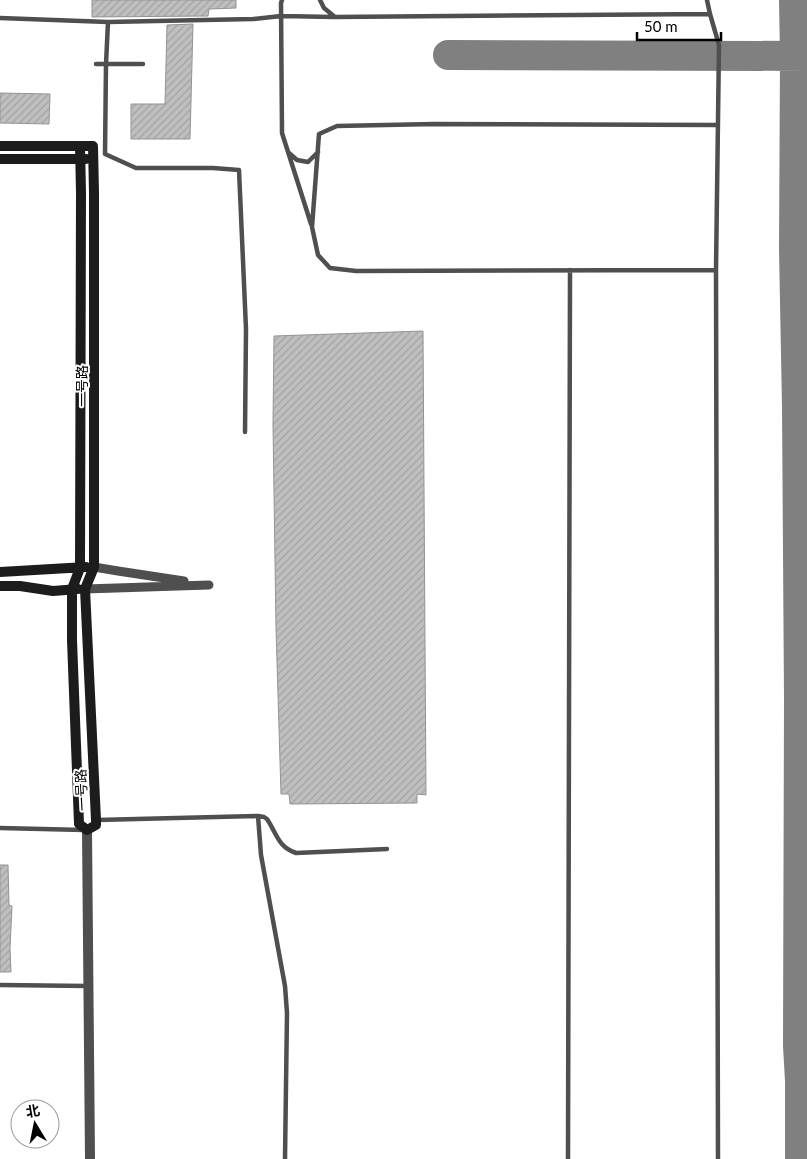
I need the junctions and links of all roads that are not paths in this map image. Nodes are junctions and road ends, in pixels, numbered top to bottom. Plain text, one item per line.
1 (282, 0) edge
2 (320, 0) edge
3 (707, 0) edge
4 (710, 14) junction
5 (281, 16) junction
6 (335, 17) junction
7 (0, 18) edge
8 (108, 22) junction
9 (96, 64) dead end
10 (106, 64) junction
11 (143, 64) dead end
12 (718, 125) junction
13 (0, 146) edge
14 (80, 146) junction
15 (288, 152) junction
16 (318, 152) junction
17 (0, 159) edge
18 (80, 159) junction
19 (94, 159) junction
20 (312, 227) junction
21 (570, 270) junction
22 (716, 270) junction
23 (245, 432) dead end
24 (94, 567) junction
25 (80, 568) junction
26 (0, 572) edge
27 (0, 586) edge
28 (72, 589) junction
29 (85, 589) junction
30 (258, 816) junction
31 (96, 820) junction
32 (0, 828) edge
33 (87, 830) junction
34 (387, 849) dead end
35 (0, 985) edge
36 (88, 986) junction
37 (90, 1159) edge
38 (285, 1159) edge
39 (568, 1159) edge
40 (718, 1159) edge

1 - 5 lane
2 - 6 lane
3 - 4 lane
4 - 6 lane
4 - 12 lane
5 - 6 lane
5 - 8 lane
5 - 15 lane
7 - 8 lane
8 - 10 lane
9 - 10 lane
10 - 11 lane
10 - 23 lane
12 - 16 lane
12 - 22 lane
13 - 14 main road
14 - 18 main road, 一号路
14 - 19 main road, 一号路
15 - 16 lane
15 - 20 lane
16 - 20 lane
17 - 18 main road
18 - 19 main road
18 - 25 main road, 一号路
19 - 24 main road, 一号路
20 - 21 lane
21 - 22 lane
21 - 39 lane
22 - 40 lane
24 - 25 main road
24 - 29 main road, 一号路
24 - 29 street
25 - 26 main road
25 - 28 main road, 一号路
27 - 28 main road
28 - 29 main road
28 - 33 main road, 一号路
29 - 31 main road, 一号路
30 - 31 lane
30 - 34 lane
30 - 38 lane
31 - 33 main road, 一号路
32 - 33 lane
33 - 36 street
35 - 36 lane
36 - 37 street

